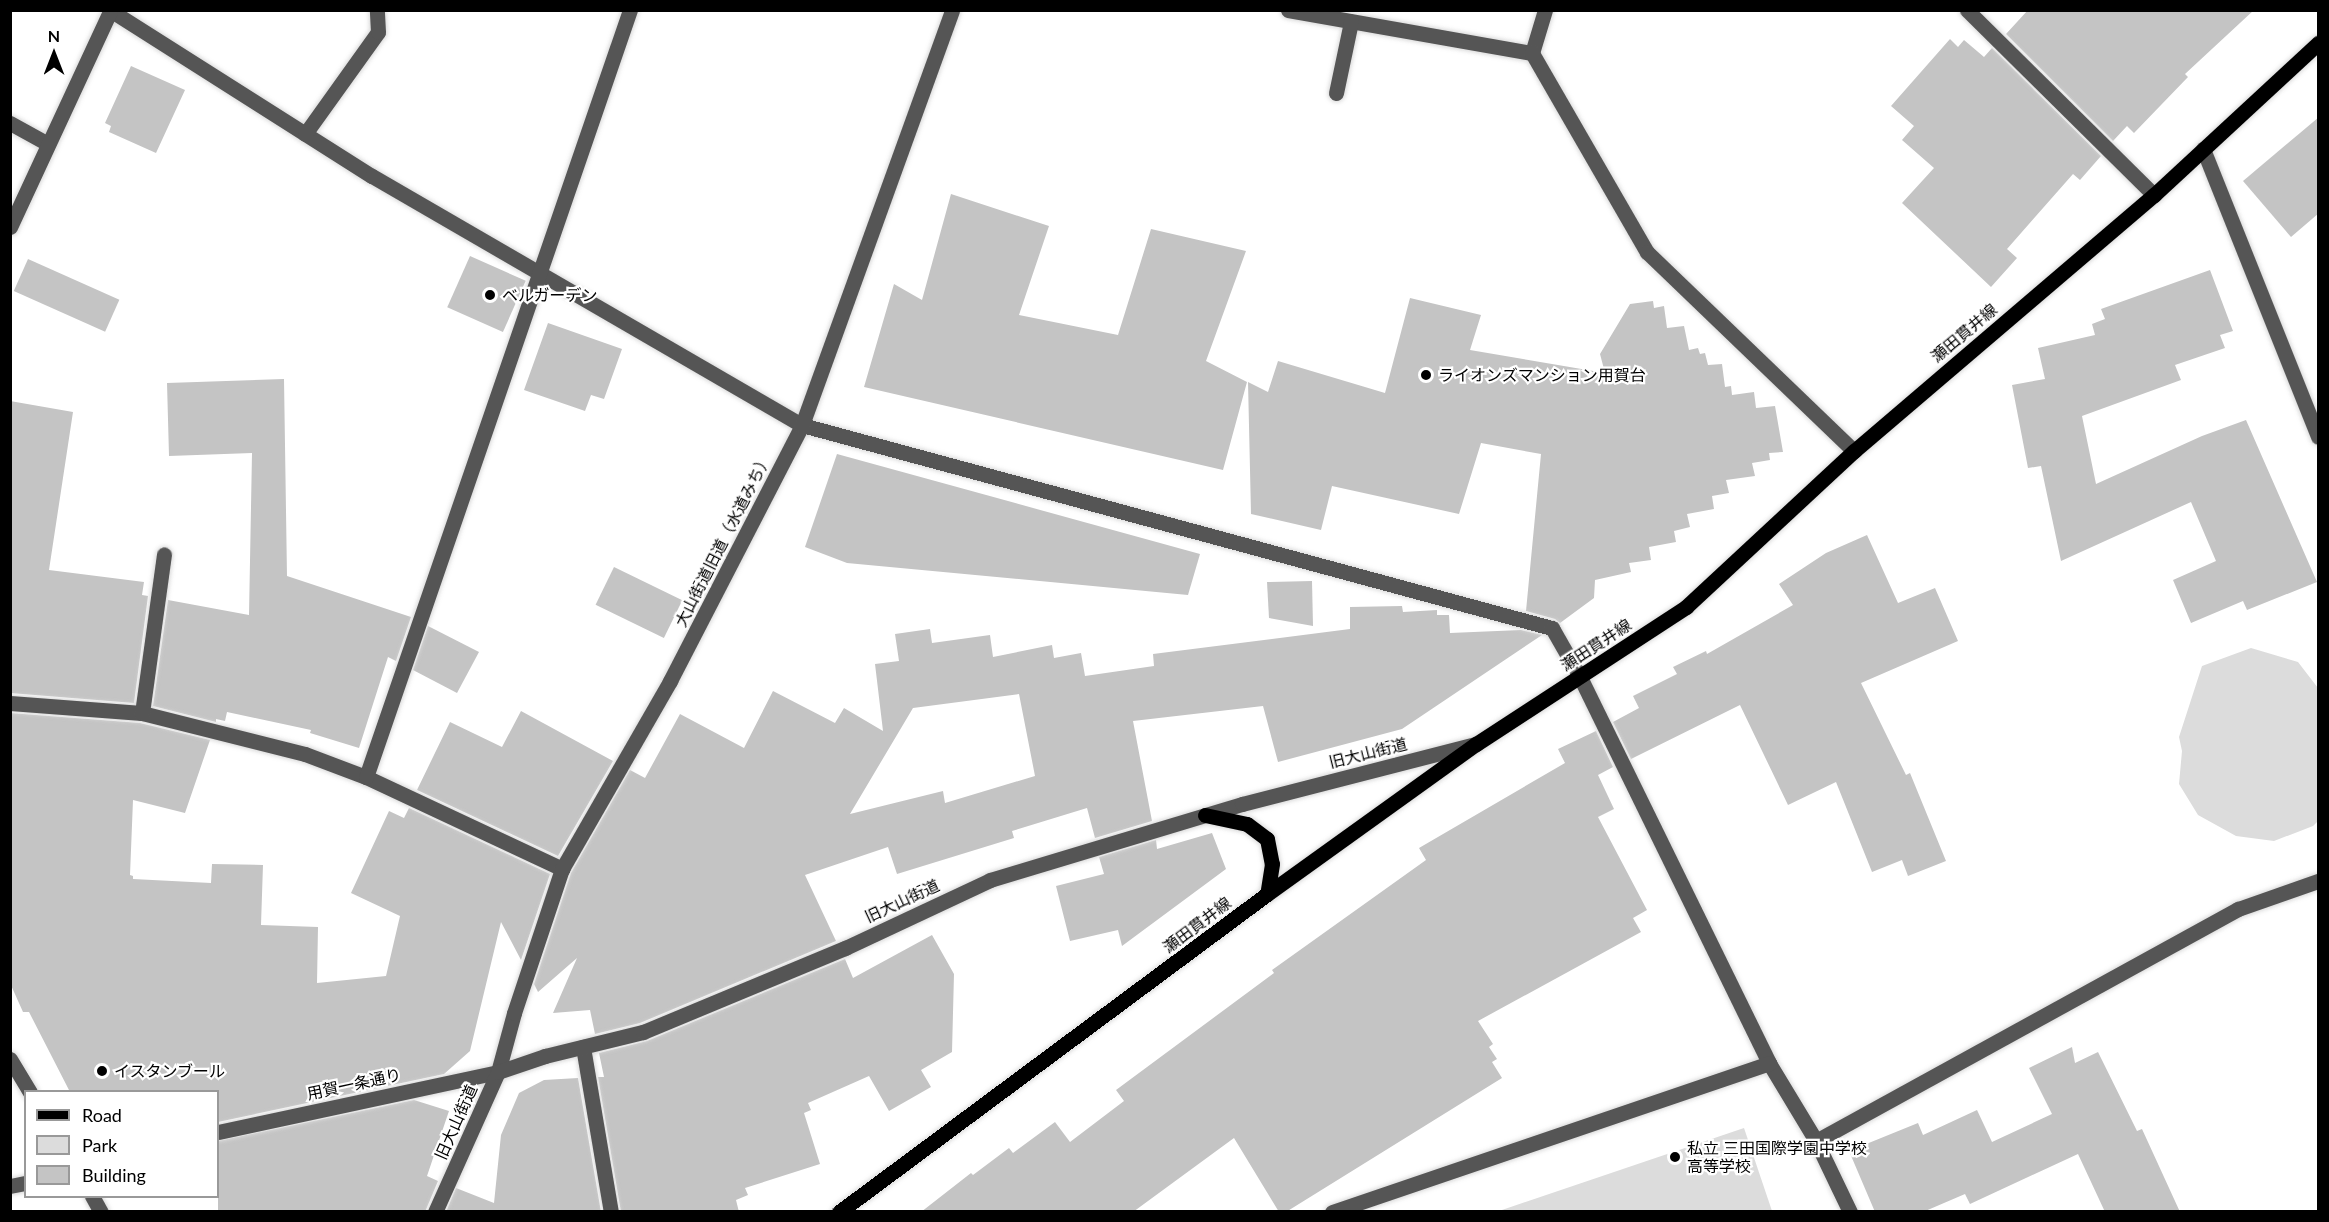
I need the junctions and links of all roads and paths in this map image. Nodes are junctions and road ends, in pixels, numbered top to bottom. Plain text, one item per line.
1 (377, 10) edge
2 (630, 10) edge
3 (952, 10) edge
4 (1288, 10) edge
5 (1545, 10) edge
6 (1967, 10) edge
7 (110, 11) edge
8 (1351, 22) junction
9 (2319, 43) edge
10 (1532, 53) junction
11 (1336, 93) dead end
12 (10, 123) edge
13 (305, 134) junction
14 (48, 144) junction
15 (2203, 149) junction
16 (2154, 195) junction
17 (10, 227) edge
18 (540, 273) junction
19 (802, 425) junction
20 (2319, 437) edge
21 (1854, 451) junction
22 (164, 555) dead end
23 (1580, 677) junction
24 (10, 703) edge
25 (142, 713) junction
26 (1476, 744) junction
27 (366, 777) junction
28 (1205, 815) junction
29 (562, 868) junction
30 (2319, 881) edge
31 (1267, 894) junction
32 (583, 1047) junction
33 (10, 1059) edge
34 (1769, 1063) junction
35 (498, 1072) junction
36 (29, 1090) edge
37 (219, 1132) edge
38 (1816, 1141) junction
39 (93, 1198) edge
40 (101, 1212) edge
41 (435, 1212) edge
42 (611, 1212) edge
43 (839, 1212) edge
44 (1332, 1212) edge
45 (1850, 1212) edge

1 - 13 street
2 - 18 street
3 - 19 street, 大山街道旧道（水道みち）
4 - 8 street
5 - 10 street
6 - 16 street
7 - 13 street
7 - 14 street
8 - 10 street
8 - 11 street
9 - 15 main road, 瀬田貫井線
10 - 21 street
12 - 14 street
13 - 18 street
14 - 17 street
15 - 16 main road, 瀬田貫井線
15 - 20 street
16 - 21 main road, 瀬田貫井線
18 - 19 street
18 - 27 street
19 - 23 street
19 - 29 street, 大山街道旧道（水道みち）
21 - 23 main road, 瀬田貫井線
22 - 25 street
23 - 26 main road, 瀬田貫井線
23 - 34 street
24 - 25 street
25 - 27 street
26 - 28 street, 旧大山街道
26 - 31 main road, 瀬田貫井線
27 - 29 street
28 - 31 main road
28 - 32 street, 旧大山街道
29 - 35 street, 大山街道旧道（水道みち）
30 - 38 street
31 - 43 main road, 瀬田貫井線
32 - 35 street, 旧大山街道
32 - 42 street
33 - 36 street
34 - 38 street
34 - 44 street
35 - 37 street, 用賀一条通り
35 - 41 street, 旧大山街道
38 - 45 street
39 - 40 street

